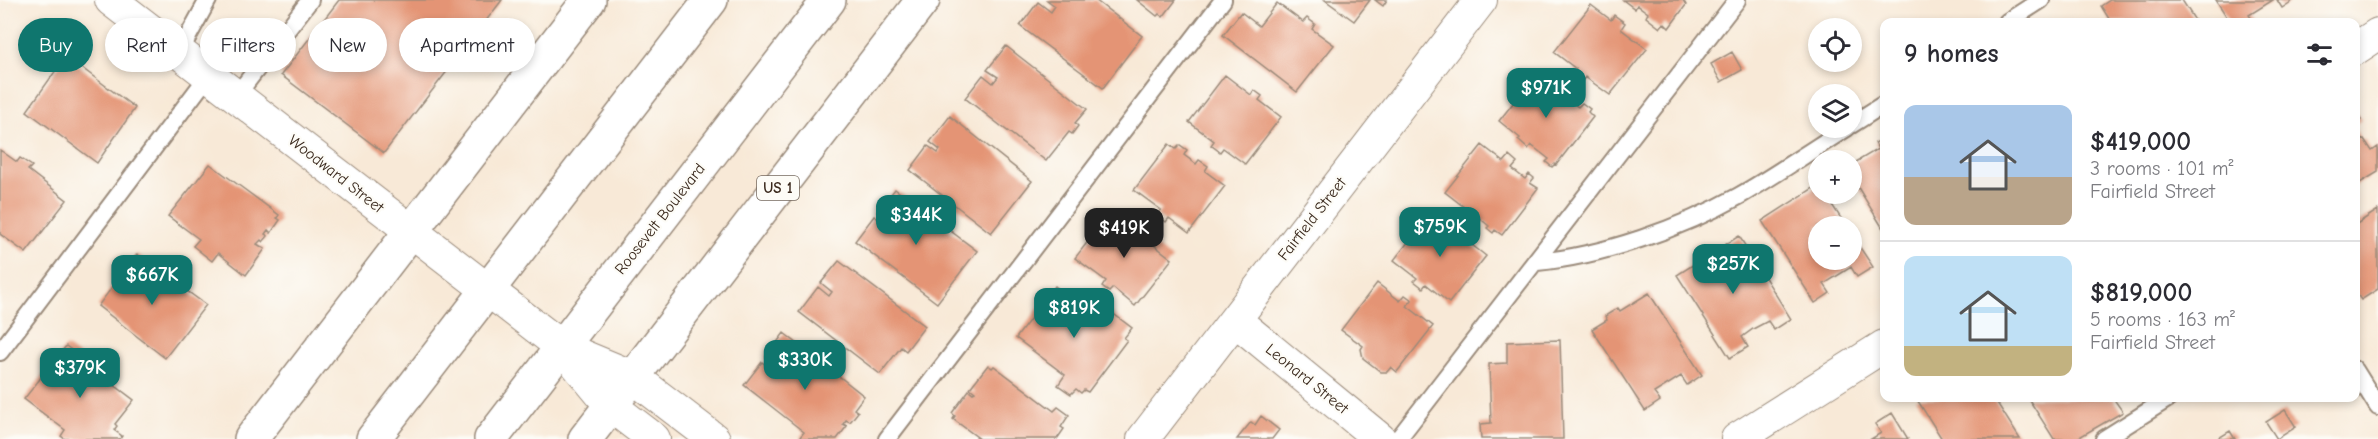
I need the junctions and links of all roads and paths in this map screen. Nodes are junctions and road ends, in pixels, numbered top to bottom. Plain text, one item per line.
1 (111, 0) edge
2 (208, 0) edge
3 (310, 0) edge
4 (589, 0) edge
5 (711, 0) edge
6 (829, 0) edge
7 (923, 0) edge
8 (1223, 0) edge
9 (1480, 0) edge
10 (1737, 0) edge
11 (2041, 0) edge
12 (134, 18) edge
13 (2013, 18) edge
14 (2378, 34) edge
15 (188, 37) edge
16 (2360, 46) edge
17 (188, 60) edge
18 (208, 76) junction
19 (236, 96) junction
20 (1880, 107) edge
21 (1862, 118) edge
22 (1830, 138) edge
23 (411, 232) junction
24 (1537, 262) junction
25 (488, 290) junction
26 (1234, 320) junction
27 (562, 347) junction
28 (1880, 349) edge
29 (0, 352) edge
30 (633, 377) junction
31 (2360, 378) edge
32 (2163, 402) edge
33 (611, 406) junction
34 (2378, 407) edge
35 (251, 439) edge
36 (374, 439) edge
37 (491, 439) edge
38 (585, 439) edge
39 (654, 439) edge
40 (714, 439) edge
41 (887, 439) edge
42 (1143, 439) edge
43 (1380, 439) edge
44 (1398, 439) edge
45 (1737, 439) edge
46 (2104, 439) edge

1 - 12 street, Woodward Street
2 - 15 lane
3 - 19 lane
4 - 23 highway
5 - 25 highway
6 - 27 highway, Roosevelt Boulevard
7 - 30 highway, US 1
8 - 41 lane
9 - 26 street, Fairfield Street
10 - 24 lane
11 - 13 lane
14 - 16 street
17 - 18 street, Woodward Street
18 - 19 street, Woodward Street
18 - 29 lane
19 - 23 street, Woodward Street
20 - 21 lane
22 - 24 lane
23 - 25 street, Woodward Street
23 - 35 highway
24 - 44 lane
25 - 27 street, Woodward Street
25 - 36 highway
26 - 42 street, Fairfield Street
26 - 43 street, Leonard Street
27 - 30 street, Woodward Street
27 - 33 street, Woodward Street
27 - 37 highway, Roosevelt Boulevard
28 - 45 street
30 - 33 highway, US 1
30 - 40 street, Woodward Street
31 - 34 lane
32 - 46 lane
33 - 38 highway, US 1
33 - 39 street, Woodward Street

